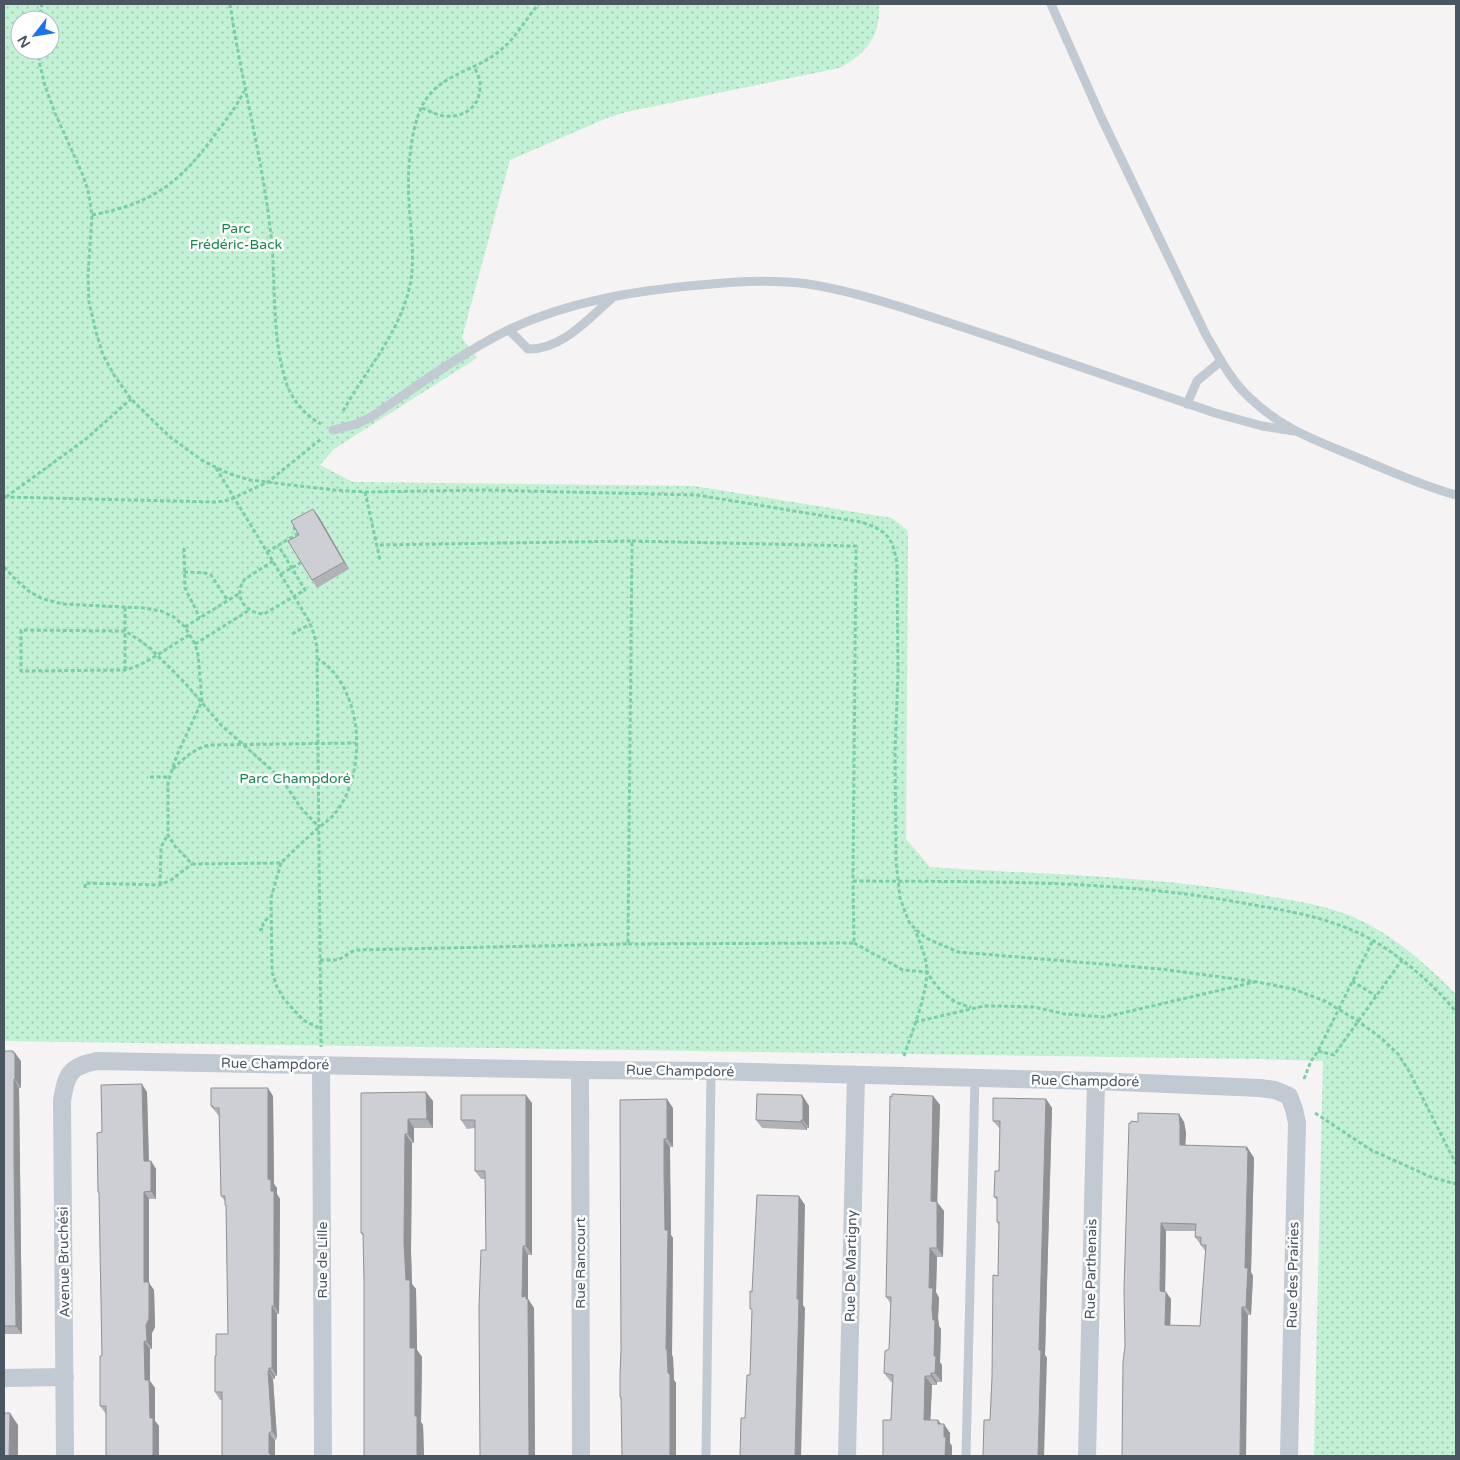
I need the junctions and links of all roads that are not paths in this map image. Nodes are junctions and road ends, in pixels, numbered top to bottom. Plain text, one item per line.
1 (1051, 4) edge
2 (614, 296) junction
3 (509, 330) junction
4 (1221, 361) junction
5 (1187, 404) junction
6 (333, 430) road end
7 (1294, 431) junction
8 (1456, 495) edge
9 (321, 1065) junction
10 (71, 1070) joint
11 (580, 1070) junction
12 (711, 1071) junction
13 (856, 1075) junction
14 (975, 1078) junction
15 (1096, 1081) junction
16 (1289, 1096) joint
17 (65, 1377) junction
18 (4, 1378) edge
19 (65, 1456) edge
20 (323, 1456) edge
21 (580, 1456) edge
22 (706, 1456) edge
23 (847, 1456) edge
24 (966, 1456) edge
25 (1087, 1456) edge
26 (1289, 1456) edge

1 - 4 lane
2 - 3 lane
2 - 3 lane
2 - 5 lane
3 - 6 lane
4 - 5 lane
4 - 7 lane
5 - 7 lane
7 - 8 lane
9 - 10 street, Rue Champdoré
9 - 11 street, Rue Champdoré
9 - 20 street, Rue de Lille
10 - 17 street, Avenue Bruchési
11 - 12 street, Rue Champdoré
11 - 21 street, Rue Rancourt
12 - 13 street, Rue Champdoré
12 - 22 lane
13 - 14 street, Rue Champdoré
13 - 23 street, Rue De Martigny
14 - 15 street, Rue Champdoré
14 - 24 lane
15 - 16 street, Rue Champdoré
15 - 25 street, Rue Parthenais
16 - 26 street, Rue des Prairies
17 - 18 street
17 - 19 street, Avenue Bruchési

